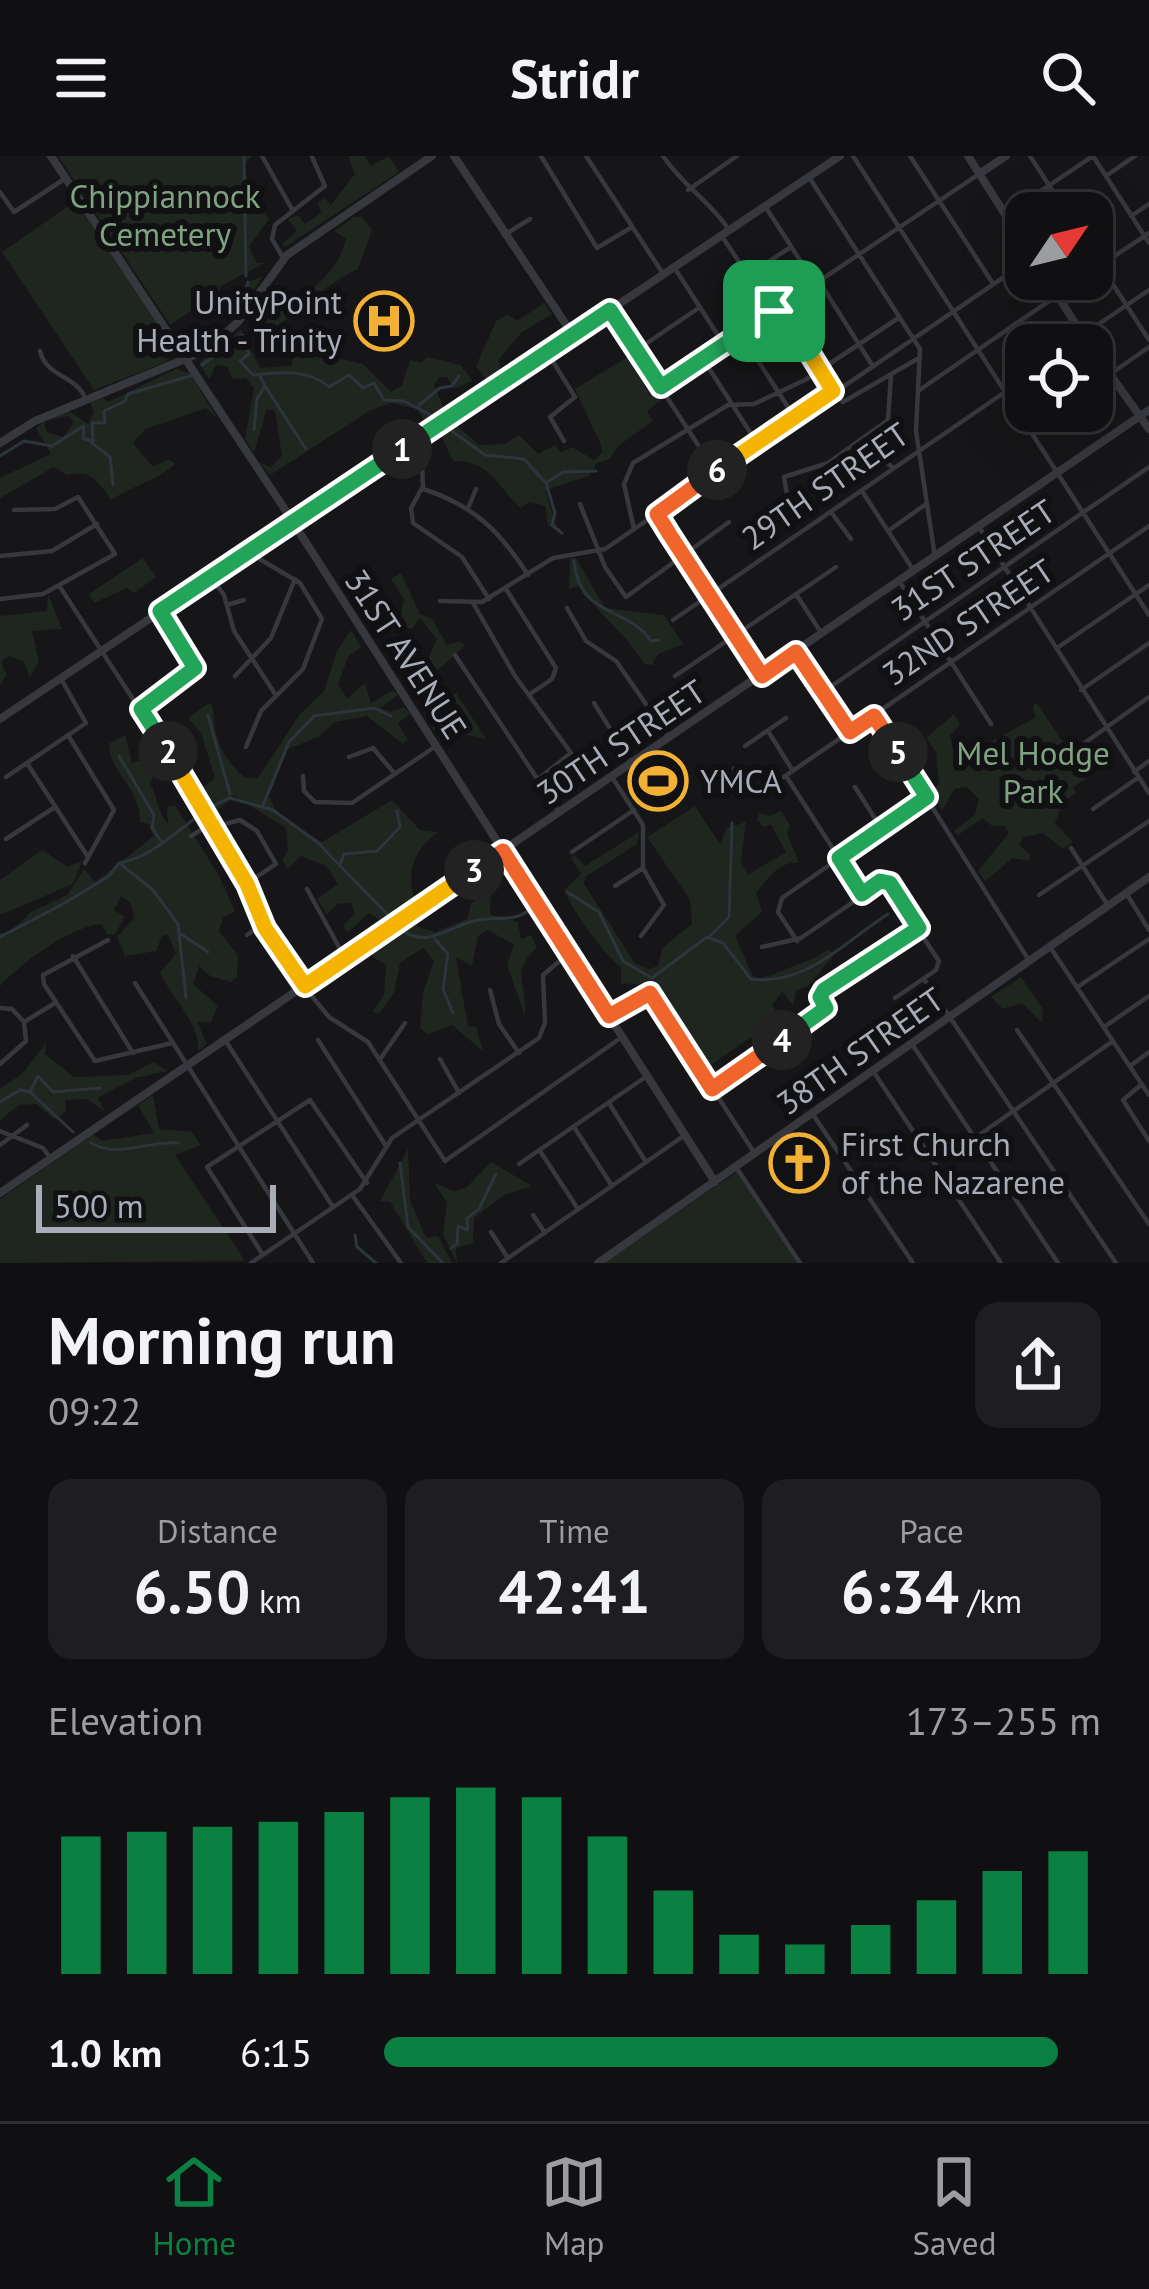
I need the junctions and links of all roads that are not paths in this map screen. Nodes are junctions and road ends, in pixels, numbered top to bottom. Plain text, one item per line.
1 (51, 156) edge
2 (262, 156) edge
3 (432, 156) edge
4 (454, 156) edge
5 (541, 156) edge
6 (586, 156) edge
7 (737, 156) edge
8 (814, 156) edge
9 (840, 156) edge
10 (853, 156) edge
11 (910, 156) edge
12 (968, 156) edge
13 (1006, 156) edge
14 (1030, 156) edge
15 (1093, 156) edge
16 (1136, 156) edge
17 (312, 157) edge
18 (666, 157) edge
19 (822, 168) junction
20 (979, 174) junction
21 (1106, 176) junction
22 (66, 177) junction
23 (809, 177) junction
24 (1049, 186) junction
25 (688, 190) junction
26 (0, 192) edge
27 (1040, 192) edge
28 (1053, 192) edge
29 (939, 201) junction
30 (1149, 204) edge
31 (765, 206) junction
32 (293, 211) junction
33 (1005, 213) edge
34 (1131, 216) junction
35 (530, 219) dead end
36 (632, 227) junction
37 (898, 228) junction
38 (725, 233) junction
39 (504, 235) junction
40 (1148, 237) edge
41 (791, 247) junction
42 (859, 254) junction
43 (284, 258) junction
44 (1113, 259) edge
45 (674, 267) junction
46 (663, 274) junction
47 (1005, 276) edge
48 (817, 282) junction
49 (993, 284) junction
50 (1113, 285) edge
51 (1149, 290) edge
52 (1054, 300) edge
53 (1126, 305) junction
54 (700, 307) junction
55 (610, 310) junction
56 (774, 311) junction
57 (953, 312) junction
58 (900, 317) junction
59 (1099, 324) edge
60 (741, 334) junction
61 (573, 335) junction
62 (913, 338) junction
63 (724, 344) junction
64 (860, 344) junction
65 (1149, 344) edge
66 (637, 350) junction
67 (40, 351) dead end
68 (547, 352) junction
69 (979, 352) junction
70 (920, 358) junction
71 (703, 359) junction
72 (187, 360) junction
73 (872, 364) junction
74 (821, 371) junction
75 (1113, 372) edge
76 (891, 376) junction
77 (1113, 381) edge
78 (661, 387) junction
79 (777, 389) junction
80 (833, 391) junction
81 (917, 392) junction
82 (1005, 392) joint
83 (86, 400) junction
84 (732, 405) junction
85 (1149, 410) edge
86 (794, 417) junction
87 (1138, 417) junction
88 (1149, 429) edge
89 (690, 431) junction
90 (1031, 432) edge
91 (862, 439) junction
92 (564, 441) dead end
93 (412, 442) junction
94 (0, 443) edge
95 (757, 443) junction
96 (919, 451) junction
97 (1149, 467) edge
98 (893, 469) junction
99 (716, 472) junction
100 (1057, 473) junction
101 (422, 488) junction
102 (476, 489) dead end
103 (862, 491) junction
104 (788, 495) dead end
105 (580, 503) dead end
106 (926, 504) junction
107 (468, 508) junction
108 (14, 510) dead end
109 (831, 512) junction
110 (657, 514) junction
111 (1084, 514) junction
112 (293, 522) junction
113 (729, 522) dead end
114 (97, 524) junction
115 (979, 526) junction
116 (1149, 526) edge
117 (634, 529) junction
118 (888, 532) junction
119 (850, 539) dead end
120 (601, 550) junction
121 (248, 552) junction
122 (1109, 554) junction
123 (683, 555) junction
124 (0, 556) edge
125 (935, 557) junction
126 (1005, 567) junction
127 (836, 568) dead end
128 (914, 571) junction
129 (528, 574) junction
130 (211, 577) junction
131 (295, 579) junction
132 (899, 581) junction
133 (1149, 585) edge
134 (60, 587) junction
135 (506, 589) junction
136 (796, 594) junction
137 (1136, 594) junction
138 (709, 595) junction
139 (0, 598) edge
140 (244, 600) dead end
141 (489, 600) junction
142 (440, 602) dead end
143 (473, 603) junction
144 (227, 604) junction
145 (567, 608) dead end
146 (1031, 608) junction
147 (160, 611) junction
148 (1149, 614) edge
149 (673, 620) dead end
150 (926, 621) junction
151 (822, 634) junction
152 (735, 635) junction
153 (1149, 643) edge
154 (1057, 648) junction
155 (103, 649) junction
156 (796, 652) junction
157 (455, 656) dead end
158 (252, 659) junction
159 (952, 662) junction
160 (236, 676) dead end
161 (675, 676) dead end
162 (762, 676) junction
163 (61, 677) junction
164 (1082, 690) junction
165 (823, 692) junction
166 (275, 694) junction
167 (529, 694) junction
168 (1149, 698) edge
169 (594, 703) dead end
170 (141, 709) junction
171 (874, 716) junction
172 (786, 718) dead end
173 (0, 719) edge
174 (991, 724) dead end
175 (1105, 728) junction
176 (768, 731) junction
177 (850, 732) junction
178 (68, 735) junction
179 (670, 738) junction
180 (436, 746) junction
181 (745, 746) dead end
182 (246, 747) dead end
183 (1069, 754) dead end
184 (349, 757) dead end
185 (1149, 761) edge
186 (26, 763) junction
187 (632, 764) junction
188 (734, 769) dead end
189 (794, 771) junction
190 (395, 774) junction
191 (1136, 775) junction
192 (303, 776) dead end
193 (786, 776) junction
194 (5, 777) dead end
195 (612, 777) junction
196 (538, 779) junction
197 (855, 787) dead end
198 (1149, 793) edge
199 (927, 797) junction
200 (55, 808) junction
201 (1093, 808) dead end
202 (634, 810) junction
203 (560, 813) junction
204 (1149, 821) edge
205 (210, 827) junction
206 (882, 829) junction
207 (191, 836) dead end
208 (6, 839) dead end
209 (1071, 848) dead end
210 (503, 851) junction
211 (572, 852) dead end
212 (839, 858) junction
213 (1084, 867) junction
214 (643, 868) junction
215 (1149, 877) edge
216 (247, 884) junction
217 (615, 886) dead end
218 (307, 890) dead end
219 (1126, 893) junction
220 (862, 894) junction
221 (1039, 895) dead end
222 (1108, 906) junction
223 (263, 924) junction
224 (919, 928) junction
225 (1149, 930) edge
226 (247, 934) dead end
227 (641, 936) dead end
228 (1149, 939) edge
229 (108, 940) dead end
230 (796, 941) junction
231 (762, 946) dead end
232 (1050, 947) junction
233 (568, 953) junction
234 (73, 956) junction
235 (346, 958) junction
236 (1030, 961) junction
237 (924, 979) junction
238 (135, 982) dead end
239 (305, 986) junction
240 (1077, 988) junction
241 (490, 989) dead end
242 (1149, 996) edge
243 (896, 998) dead end
244 (56, 1003) junction
245 (0, 1008) edge
246 (609, 1016) junction
247 (950, 1017) junction
248 (24, 1022) junction
249 (405, 1023) dead end
250 (1104, 1028) junction
251 (1017, 1030) dead end
252 (622, 1037) junction
253 (225, 1040) junction
254 (318, 1040) dead end
255 (1113, 1041) junction
256 (172, 1043) junction
257 (912, 1044) junction
258 (1149, 1052) edge
259 (134, 1053) junction
260 (519, 1053) junction
261 (440, 1058) dead end
262 (380, 1060) junction
263 (0, 1064) edge
264 (1130, 1066) junction
265 (187, 1067) junction
266 (873, 1071) junction
267 (647, 1076) junction
268 (1054, 1083) junction
269 (1142, 1084) junction
270 (712, 1089) junction
271 (459, 1094) junction
272 (1149, 1095) edge
273 (608, 1103) junction
274 (1014, 1110) junction
275 (812, 1113) junction
276 (276, 1120) junction
277 (419, 1121) junction
278 (27, 1125) dead end
279 (574, 1127) junction
280 (0, 1131) edge
281 (685, 1135) junction
282 (10, 1137) junction
283 (975, 1138) junction
284 (1149, 1141) edge
285 (0, 1145) edge
286 (238, 1146) junction
287 (386, 1146) junction
288 (540, 1151) junction
289 (754, 1154) junction
290 (51, 1159) junction
291 (646, 1162) junction
292 (519, 1164) dead end
293 (736, 1167) junction
294 (715, 1182) junction
295 (367, 1183) junction
296 (612, 1186) junction
297 (0, 1193) edge
298 (352, 1195) junction
299 (333, 1208) junction
300 (578, 1210) junction
301 (533, 1215) dead end
302 (1149, 1224) edge
303 (491, 1232) dead end
304 (545, 1233) junction
305 (294, 1234) junction
306 (263, 1255) junction
307 (504, 1261) edge
308 (251, 1263) edge
309 (313, 1263) edge
310 (401, 1263) edge
311 (598, 1263) edge
312 (800, 1263) edge
313 (913, 1263) edge
314 (1001, 1263) edge
315 (1058, 1263) edge
316 (1116, 1263) edge

1 - 22 street, 31ST AVENUE
2 - 32 street
3 - 43 street
4 - 39 street
5 - 36 street
6 - 36 street
7 - 25 street
8 - 19 street
9 - 19 street
10 - 37 street
11 - 29 street
12 - 20 street
13 - 20 street
14 - 24 street
15 - 21 street
15 - 24 street
16 - 21 street
17 - 32 street
18 - 25 street
19 - 23 street
20 - 29 street
20 - 33 street
21 - 34 street
22 - 26 street
22 - 72 street, 31ST AVENUE
23 - 31 street
23 - 42 street
24 - 27 street
24 - 28 street
25 - 38 street
29 - 37 street
29 - 49 street
30 - 34 street
31 - 38 street
31 - 41 street
32 - 43 street
34 - 40 street
35 - 39 street
36 - 46 street
37 - 42 street
37 - 57 street
38 - 41 street
38 - 45 street
39 - 61 street
40 - 44 street
41 - 48 street
42 - 48 street
42 - 58 street
43 - 72 street
45 - 46 street
45 - 54 street
46 - 55 street
47 - 49 street
48 - 56 street
48 - 64 street
49 - 57 street
50 - 53 street
51 - 53 street
52 - 69 street
53 - 59 street
53 - 65 street
54 - 63 street
54 - 66 street
55 - 61 street
55 - 66 street
56 - 60 street
56 - 74 street
57 - 62 street
57 - 69 street
58 - 62 street
58 - 64 street
60 - 63 street
60 - 79 street
61 - 68 street
62 - 70 street
62 - 73 street
63 - 71 street
64 - 73 street
64 - 74 street
65 - 75 street
66 - 78 street
67 - 83 street
68 - 92 street
68 - 93 street
69 - 81 street
69 - 82 street
70 - 76 street
70 - 81 street
71 - 78 street
71 - 84 street
72 - 83 street
72 - 112 street, 31ST AVENUE
73 - 80 street
74 - 79 street
74 - 80 street
76 - 80 street
76 - 91 street
77 - 87 street
78 - 89 street
79 - 84 street
79 - 86 street
80 - 86 street
81 - 96 street
82 - 96 street, 29TH STREET
83 - 94 street
84 - 89 street
84 - 95 street
85 - 87 street, 30TH STREET
86 - 95 street
87 - 88 street
87 - 100 street, 30TH STREET
89 - 99 street
89 - 117 street
90 - 100 street
91 - 98 street
91 - 104 street
93 - 101 street
93 - 112 street
95 - 99 street
96 - 98 street, 29TH STREET
96 - 106 street
97 - 111 street, 31ST STREET
98 - 103 street, 29TH STREET
99 - 110 street
100 - 111 street
100 - 115 street, 30TH STREET
101 - 107 street
101 - 141 street
102 - 107 street
103 - 109 street, 29TH STREET
103 - 118 street
105 - 120 street
106 - 118 street
106 - 125 street
107 - 129 street
108 - 114 street
109 - 119 street
109 - 138 street, 29TH STREET
110 - 117 street
110 - 123 street
111 - 122 street
111 - 126 street, 31ST STREET
112 - 121 street
112 - 180 street, 31ST AVENUE
113 - 123 street
114 - 124 street
114 - 134 street
115 - 125 street, 30TH STREET
115 - 126 street
116 - 122 street, 32ND STREET
117 - 120 street
118 - 128 street
120 - 123 street
120 - 129 street
121 - 130 street
121 - 131 street
122 - 137 street
122 - 146 street, 32ND STREET
123 - 138 street
125 - 128 street, 30TH STREET
126 - 146 street
126 - 150 street, 31ST STREET
127 - 136 street
128 - 132 street, 30TH STREET
129 - 135 street
130 - 144 street
130 - 147 street
131 - 158 street
131 - 166 street
132 - 150 street
132 - 151 street, 30TH STREET
133 - 137 street
134 - 139 street
134 - 155 street
135 - 141 street
135 - 167 street
136 - 151 street
136 - 152 street
137 - 148 street
137 - 154 street
138 - 149 street, 29TH STREET
138 - 152 street
140 - 144 street
141 - 143 street
142 - 143 street
143 - 167 street
144 - 158 street
145 - 179 street
146 - 154 street
146 - 159 street, 32ND STREET
147 - 155 street
147 - 170 street
150 - 159 street
150 - 165 street, 31ST STREET
151 - 156 street, 30TH STREET
152 - 161 street
152 - 162 street
153 - 164 street
154 - 164 street
155 - 163 street
155 - 170 street
156 - 162 street, 30TH STREET
156 - 165 street
157 - 196 street
158 - 160 street
158 - 166 street
159 - 171 street, 32ND STREET
159 - 174 street
162 - 179 street, 30TH STREET
163 - 173 street
163 - 178 street
164 - 175 street
165 - 177 street
166 - 182 street
167 - 196 street
168 - 175 street
169 - 187 street
170 - 205 street
171 - 177 street, 32ND STREET
171 - 199 street
172 - 176 street
175 - 183 street
175 - 191 street
176 - 181 street
176 - 189 street
177 - 189 street, 32ND STREET
178 - 186 street
178 - 200 street
179 - 187 street, 30TH STREET
180 - 190 street
180 - 210 street, 31ST AVENUE
184 - 190 street
185 - 191 street
186 - 194 street
186 - 200 street
187 - 195 street, 30TH STREET
188 - 193 street, 32ND STREET
189 - 193 street, 32ND STREET
190 - 192 street
191 - 198 street
191 - 201 street
193 - 212 street
195 - 202 street
195 - 203 street, 30TH STREET
196 - 203 street
197 - 206 street
199 - 206 street
199 - 236 street
200 - 208 street
202 - 211 street
202 - 214 street
203 - 210 street, 30TH STREET
204 - 213 street
205 - 207 street
205 - 216 street
205 - 216 street
206 - 212 street
209 - 213 street
210 - 233 street, 31ST AVENUE
210 - 235 street, 30TH STREET
212 - 220 street
212 - 230 street
213 - 221 street
213 - 222 street
214 - 217 street
214 - 227 street
215 - 219 street, 38TH STREET
216 - 223 street
218 - 235 street
219 - 222 street, 38TH STREET
219 - 225 street
220 - 224 street
220 - 230 street
222 - 232 street, 38TH STREET
223 - 226 street
223 - 239 street
224 - 237 street
224 - 270 street
228 - 240 street
229 - 234 street
230 - 231 street
232 - 236 street, 38TH STREET
232 - 240 street
233 - 246 street, 31ST AVENUE
233 - 260 street
234 - 244 street
234 - 259 street
235 - 239 street, 30TH STREET
236 - 247 street, 38TH STREET
237 - 243 street
237 - 247 street
238 - 256 street
239 - 253 street, 30TH STREET
239 - 262 street
240 - 250 street
241 - 260 street
242 - 250 street
244 - 248 street
244 - 259 street
245 - 248 street
246 - 252 street, 31ST AVENUE
246 - 270 street
247 - 257 street, 38TH STREET
247 - 274 street
248 - 263 street
249 - 262 street
250 - 255 street
251 - 268 street
252 - 267 street, 31ST AVENUE
252 - 277 street
253 - 265 street, 30TH STREET
253 - 276 street
254 - 287 street
255 - 264 street
255 - 268 street
256 - 259 street
256 - 265 street
257 - 266 street, 38TH STREET
257 - 283 street
258 - 264 street
260 - 271 street
261 - 271 street
262 - 277 street
264 - 269 street
265 - 286 street
265 - 290 street, 30TH STREET
266 - 275 street, 38TH STREET
266 - 314 street
267 - 273 street
267 - 281 street, 31ST AVENUE
268 - 274 street
268 - 302 street
269 - 272 street
269 - 284 street
270 - 289 street
271 - 277 street
273 - 279 street
273 - 291 street
274 - 283 street
274 - 316 street
275 - 289 street, 38TH STREET
275 - 313 street
276 - 286 street
276 - 295 street
276 - 299 street
277 - 287 street
278 - 282 street
279 - 288 street
279 - 296 street
280 - 282 street
281 - 291 street
281 - 294 street, 31ST AVENUE
282 - 285 street
282 - 290 street
283 - 315 street
286 - 305 street
286 - 306 street
287 - 295 street
288 - 292 street
288 - 300 street
289 - 293 street, 38TH STREET
290 - 297 street, 30TH STREET
291 - 296 street
293 - 294 street, 38TH STREET
293 - 312 street
294 - 311 street, 38TH STREET
295 - 298 street
296 - 300 street
298 - 299 street
298 - 310 street
299 - 305 street
300 - 304 street
301 - 304 street
303 - 307 street
304 - 307 street
305 - 306 street
305 - 309 street
306 - 308 street

